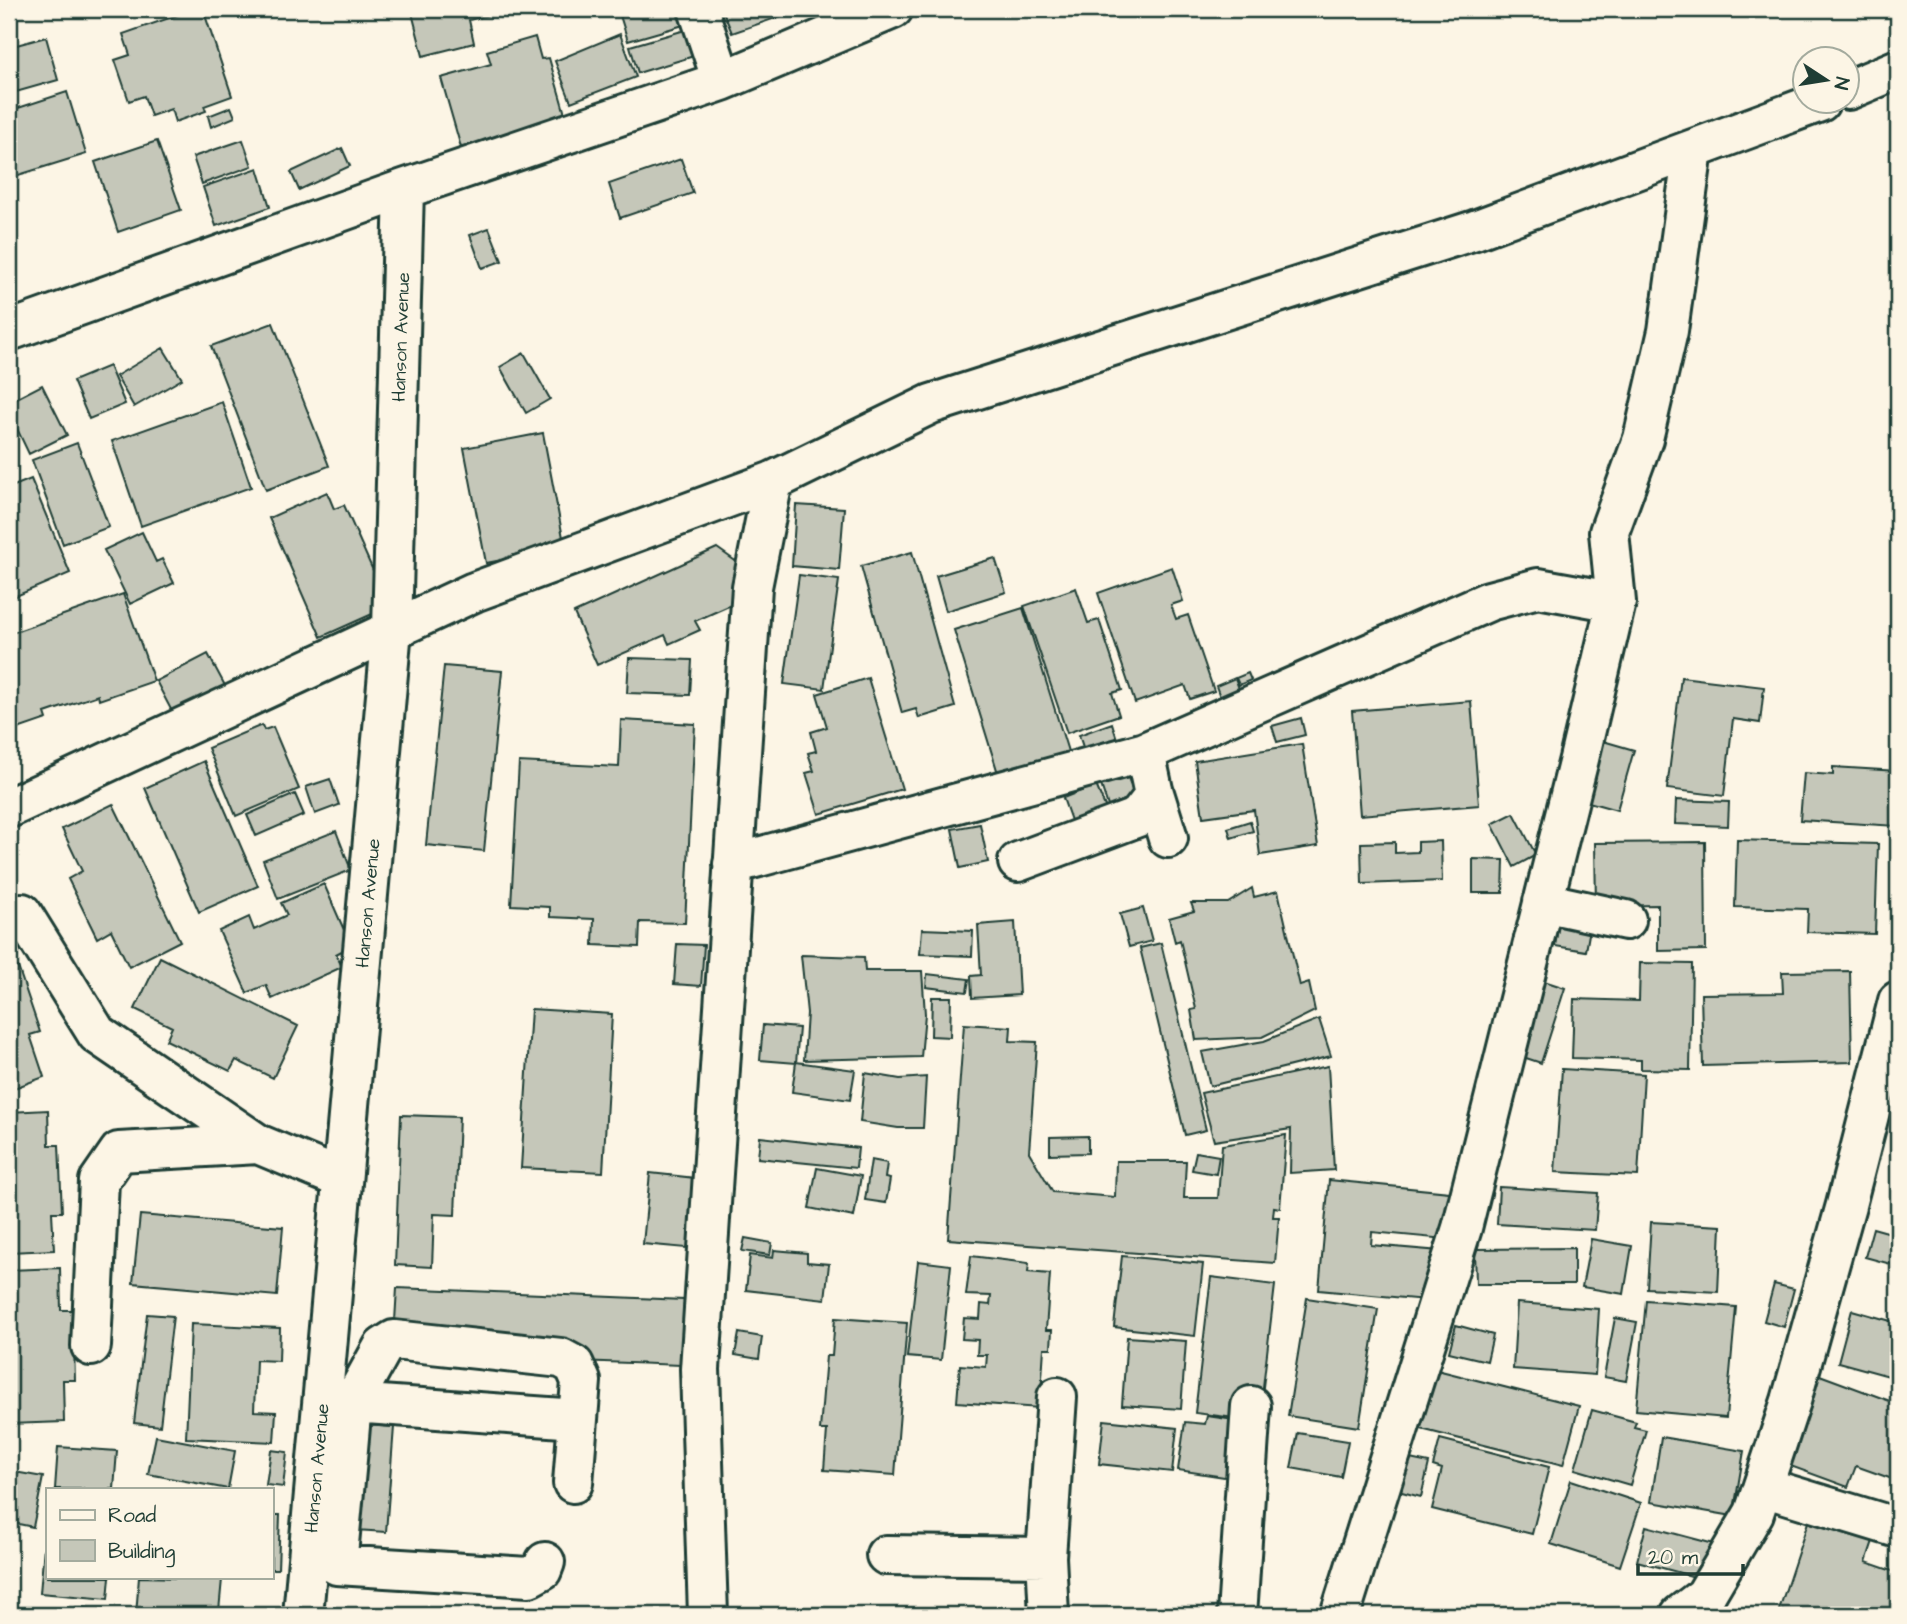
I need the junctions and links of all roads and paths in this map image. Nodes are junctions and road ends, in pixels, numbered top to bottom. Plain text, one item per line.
1 (698, 9) edge
2 (893, 9) edge
3 (1898, 69) edge
4 (722, 80) junction
5 (1862, 84) edge
6 (1792, 113) edge
7 (1693, 150) junction
8 (404, 189) junction
9 (9, 331) edge
10 (773, 481) junction
11 (1616, 603) junction
12 (392, 629) junction
13 (1145, 752) junction
14 (1153, 790) junction
15 (9, 808) edge
16 (1168, 838) dead end
17 (1018, 862) dead end
18 (733, 864) junction
19 (1543, 902) junction
20 (22, 912) dead end
21 (1626, 920) dead end
22 (1898, 1001) edge
23 (258, 1144) junction
24 (342, 1179) junction
25 (91, 1346) dead end
26 (1056, 1397) dead end
27 (352, 1403) junction
28 (1251, 1406) dead end
29 (577, 1419) junction
30 (333, 1450) junction
31 (573, 1483) dead end
32 (1773, 1490) dead end
33 (1898, 1528) edge
34 (886, 1555) dead end
35 (1046, 1557) junction
36 (545, 1562) dead end
37 (303, 1615) edge
38 (708, 1615) edge
39 (1049, 1615) edge
40 (1237, 1615) edge
41 (1340, 1615) edge
42 (1680, 1615) edge

1 - 4 street
2 - 4 street
3 - 5 street
4 - 8 street
6 - 7 street
7 - 10 street
7 - 11 street
8 - 9 street
8 - 12 street, Hanson Avenue
10 - 12 street
10 - 18 street
11 - 13 street
11 - 19 street
12 - 15 street
12 - 24 street, Hanson Avenue
13 - 14 street
13 - 18 street
14 - 16 street
14 - 17 street
18 - 38 street
19 - 21 street
19 - 41 street
20 - 23 street
22 - 42 street
23 - 24 street
23 - 25 street
24 - 30 street, Hanson Avenue
26 - 35 street
27 - 29 street
27 - 29 street
27 - 30 street
28 - 40 street
29 - 31 street
30 - 36 street
30 - 37 street, Hanson Avenue
32 - 33 street
34 - 35 street
35 - 39 street

